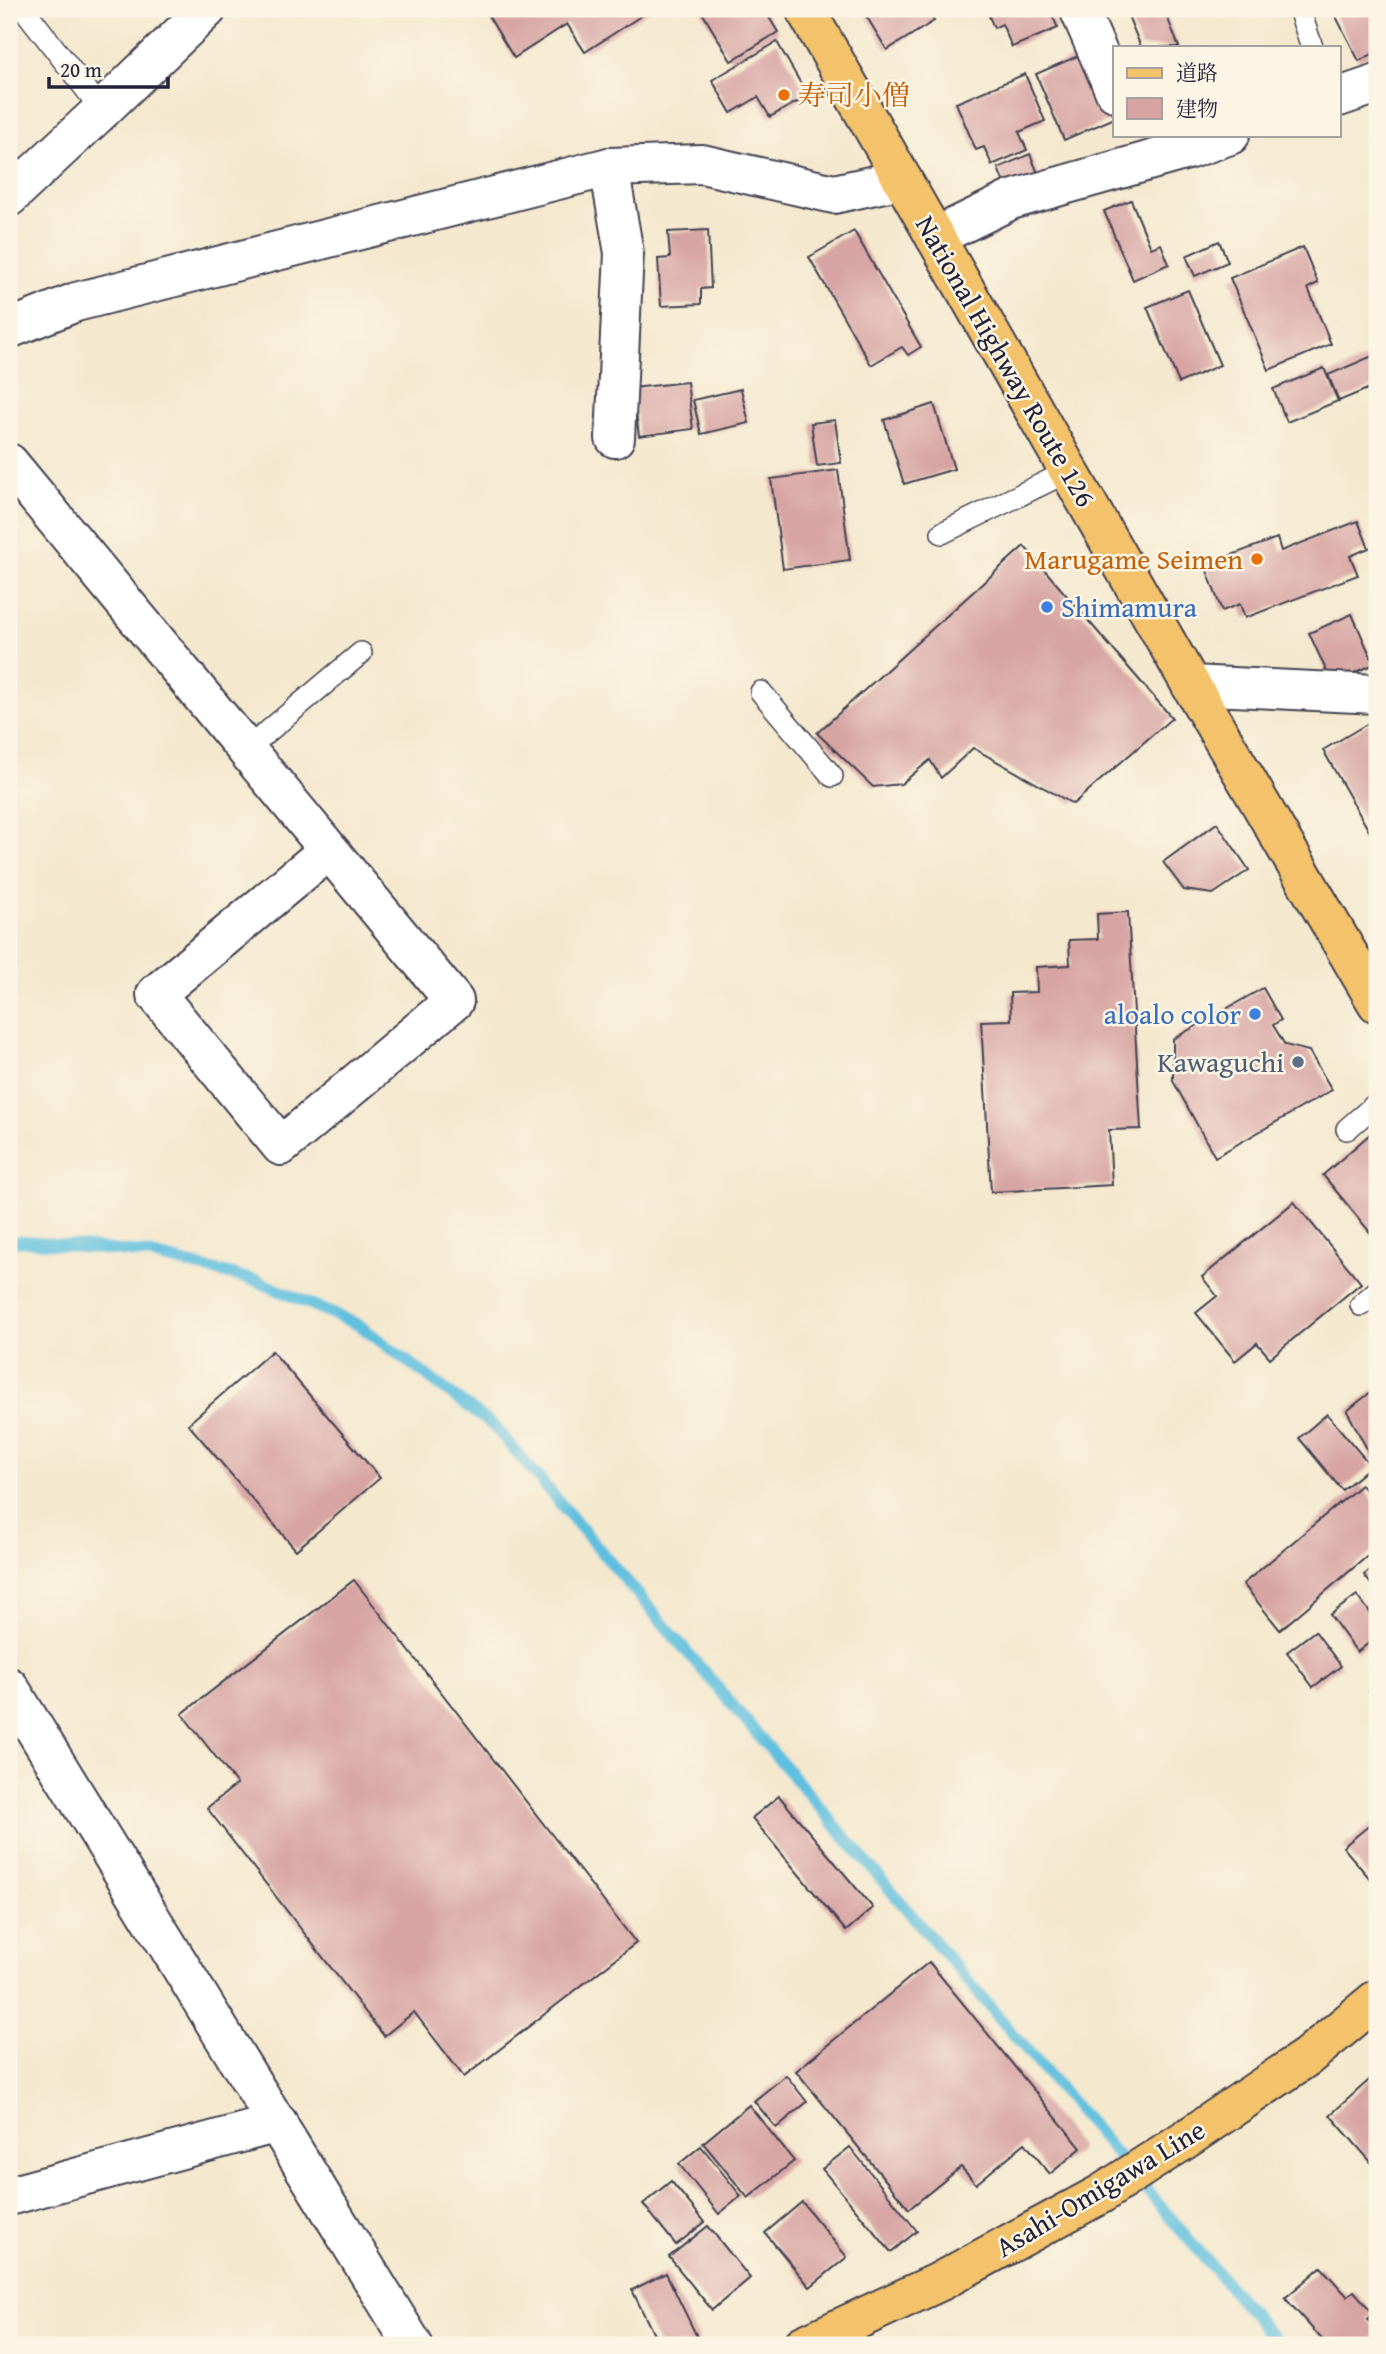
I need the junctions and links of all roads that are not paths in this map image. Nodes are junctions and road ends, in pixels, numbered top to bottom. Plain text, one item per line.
1 (24, 9) edge
2 (207, 9) edge
3 (805, 9) edge
4 (1079, 9) edge
5 (1299, 9) edge
6 (1312, 46) edge
7 (1377, 84) edge
8 (1113, 87) edge
9 (1340, 97) edge
10 (102, 110) junction
11 (1223, 136) edge
12 (1139, 148) edge
13 (610, 167) junction
14 (902, 179) junction
15 (9, 197) edge
16 (935, 237) junction
17 (9, 329) edge
18 (615, 438) dead end
19 (9, 463) edge
20 (1069, 471) junction
21 (942, 533) dead end
22 (361, 653) dead end
23 (1191, 685) junction
24 (761, 692) dead end
25 (1377, 694) edge
26 (246, 750) junction
27 (832, 776) dead end
28 (329, 850) junction
29 (1377, 1003) edge
30 (1377, 1103) edge
31 (1347, 1129) dead end
32 (9, 1687) edge
33 (1377, 1999) edge
34 (278, 2123) junction
35 (9, 2196) edge
36 (413, 2345) edge
37 (803, 2345) edge

1 - 10 lane
2 - 10 street
3 - 14 main road, National Highway Route 126
4 - 8 street
5 - 6 lane
7 - 9 street
10 - 15 street
11 - 12 street
12 - 16 street
13 - 14 street
13 - 17 street
13 - 18 street
14 - 16 main road, National Highway Route 126
16 - 20 main road, National Highway Route 126
19 - 26 street
20 - 21 lane
20 - 23 main road, National Highway Route 126
22 - 26 lane
23 - 25 street
23 - 29 main road, National Highway Route 126
24 - 27 lane
26 - 28 street
28 - 28 street
30 - 31 lane
32 - 34 street
33 - 37 main road, Asahi-Omigawa Line
34 - 35 street
34 - 36 street

